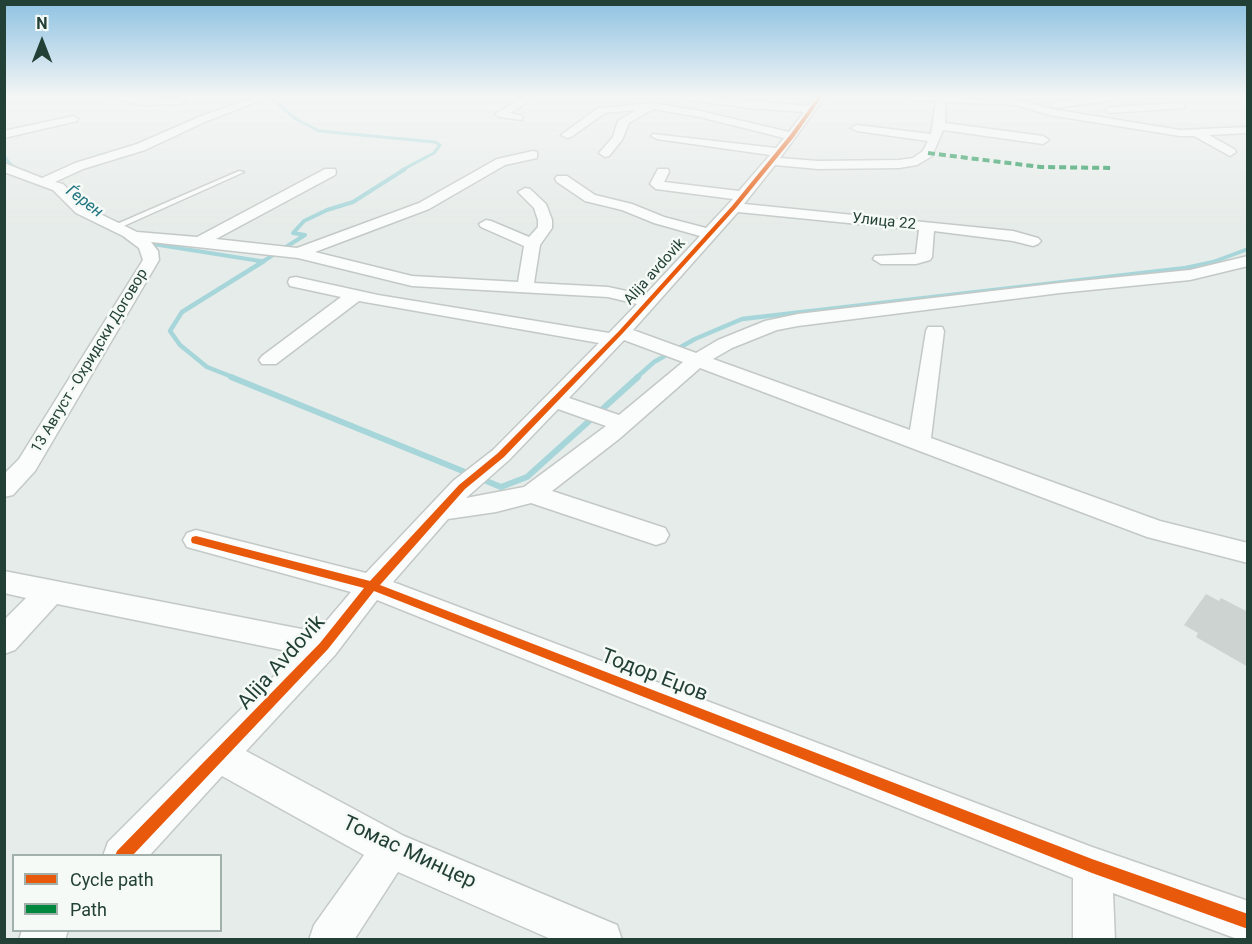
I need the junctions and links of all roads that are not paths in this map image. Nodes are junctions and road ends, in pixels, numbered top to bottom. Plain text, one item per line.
1 (154, 141) edge
2 (615, 141) edge
3 (687, 141) edge
4 (787, 141) edge
5 (933, 141) edge
6 (1211, 141) edge
7 (1230, 152) dead end
8 (605, 153) dead end
9 (533, 155) dead end
10 (774, 156) junction
11 (241, 172) dead end
12 (330, 172) dead end
13 (663, 172) dead end
14 (10, 174) edge
15 (50, 179) junction
16 (562, 179) dead end
17 (525, 192) dead end
18 (738, 201) junction
19 (967, 214) dead end
20 (486, 224) dead end
21 (114, 226) junction
22 (927, 226) junction
23 (966, 230) junction
24 (710, 234) junction
25 (135, 237) junction
26 (201, 241) junction
27 (1034, 241) dead end
28 (532, 244) junction
29 (292, 252) junction
30 (881, 259) dead end
31 (1248, 261) edge
32 (296, 282) dead end
33 (525, 288) junction
34 (354, 296) junction
35 (648, 301) junction
36 (935, 331) dead end
37 (617, 336) junction
38 (689, 358) junction
39 (269, 360) dead end
40 (554, 400) junction
41 (617, 422) junction
42 (919, 443) junction
43 (462, 487) joint
44 (4, 489) edge
45 (532, 494) junction
46 (440, 511) junction
47 (656, 535) dead end
48 (196, 540) dead end
49 (1248, 553) edge
50 (4, 582) edge
51 (372, 586) junction
52 (51, 591) junction
53 (4, 641) edge
54 (324, 646) junction
55 (220, 756) junction
56 (392, 849) junction
57 (123, 854) edge
58 (1092, 866) junction
59 (1248, 922) edge
60 (329, 939) edge
61 (602, 939) edge
62 (1094, 939) edge

1 - 15 street
2 - 8 street
3 - 10 street
4 - 10 street, Alija avdovik
5 - 10 street
6 - 7 street
9 - 29 street
10 - 18 street, Alija avdovik
11 - 21 lane
12 - 26 street
13 - 18 street, Улица 22
14 - 15 street, 13 Август - Охридски Договор
15 - 21 street, 13 Август - Охридски Договор
16 - 24 street
17 - 28 street
18 - 22 street, Улица 22
18 - 24 street, Alija avdovik
19 - 23 street
20 - 28 street
21 - 25 street, 13 Август - Охридски Договор
22 - 23 street, Улица 22
22 - 30 street
23 - 27 street, Улица 22
24 - 35 street, Alija avdovik
25 - 26 street
25 - 44 street, 13 Август - Охридски Договор
26 - 29 street
28 - 33 street
29 - 33 street
31 - 38 street
32 - 34 street
33 - 35 street
34 - 37 street
34 - 39 street
35 - 37 street, Alija avdovik
36 - 42 street
37 - 38 street
37 - 40 street, Alija avdovik
38 - 41 street
38 - 42 street
40 - 41 street
40 - 43 street, Alija avdovik
41 - 45 street
42 - 49 street
43 - 46 street, Alija Avdovik
45 - 46 street
45 - 47 street
46 - 51 street, Alija Avdovik
48 - 51 street, Тодор Еџов
50 - 52 street
51 - 54 street, Alija Avdovik
51 - 58 street, Тодор Еџов
52 - 53 street
52 - 54 street
54 - 55 street, Alija Avdovik
55 - 56 street, Томас Минцер
55 - 57 street, Alija Avdovik
56 - 60 street
56 - 61 street, Томас Минцер
58 - 59 street, Тодор Еџов
58 - 62 street

